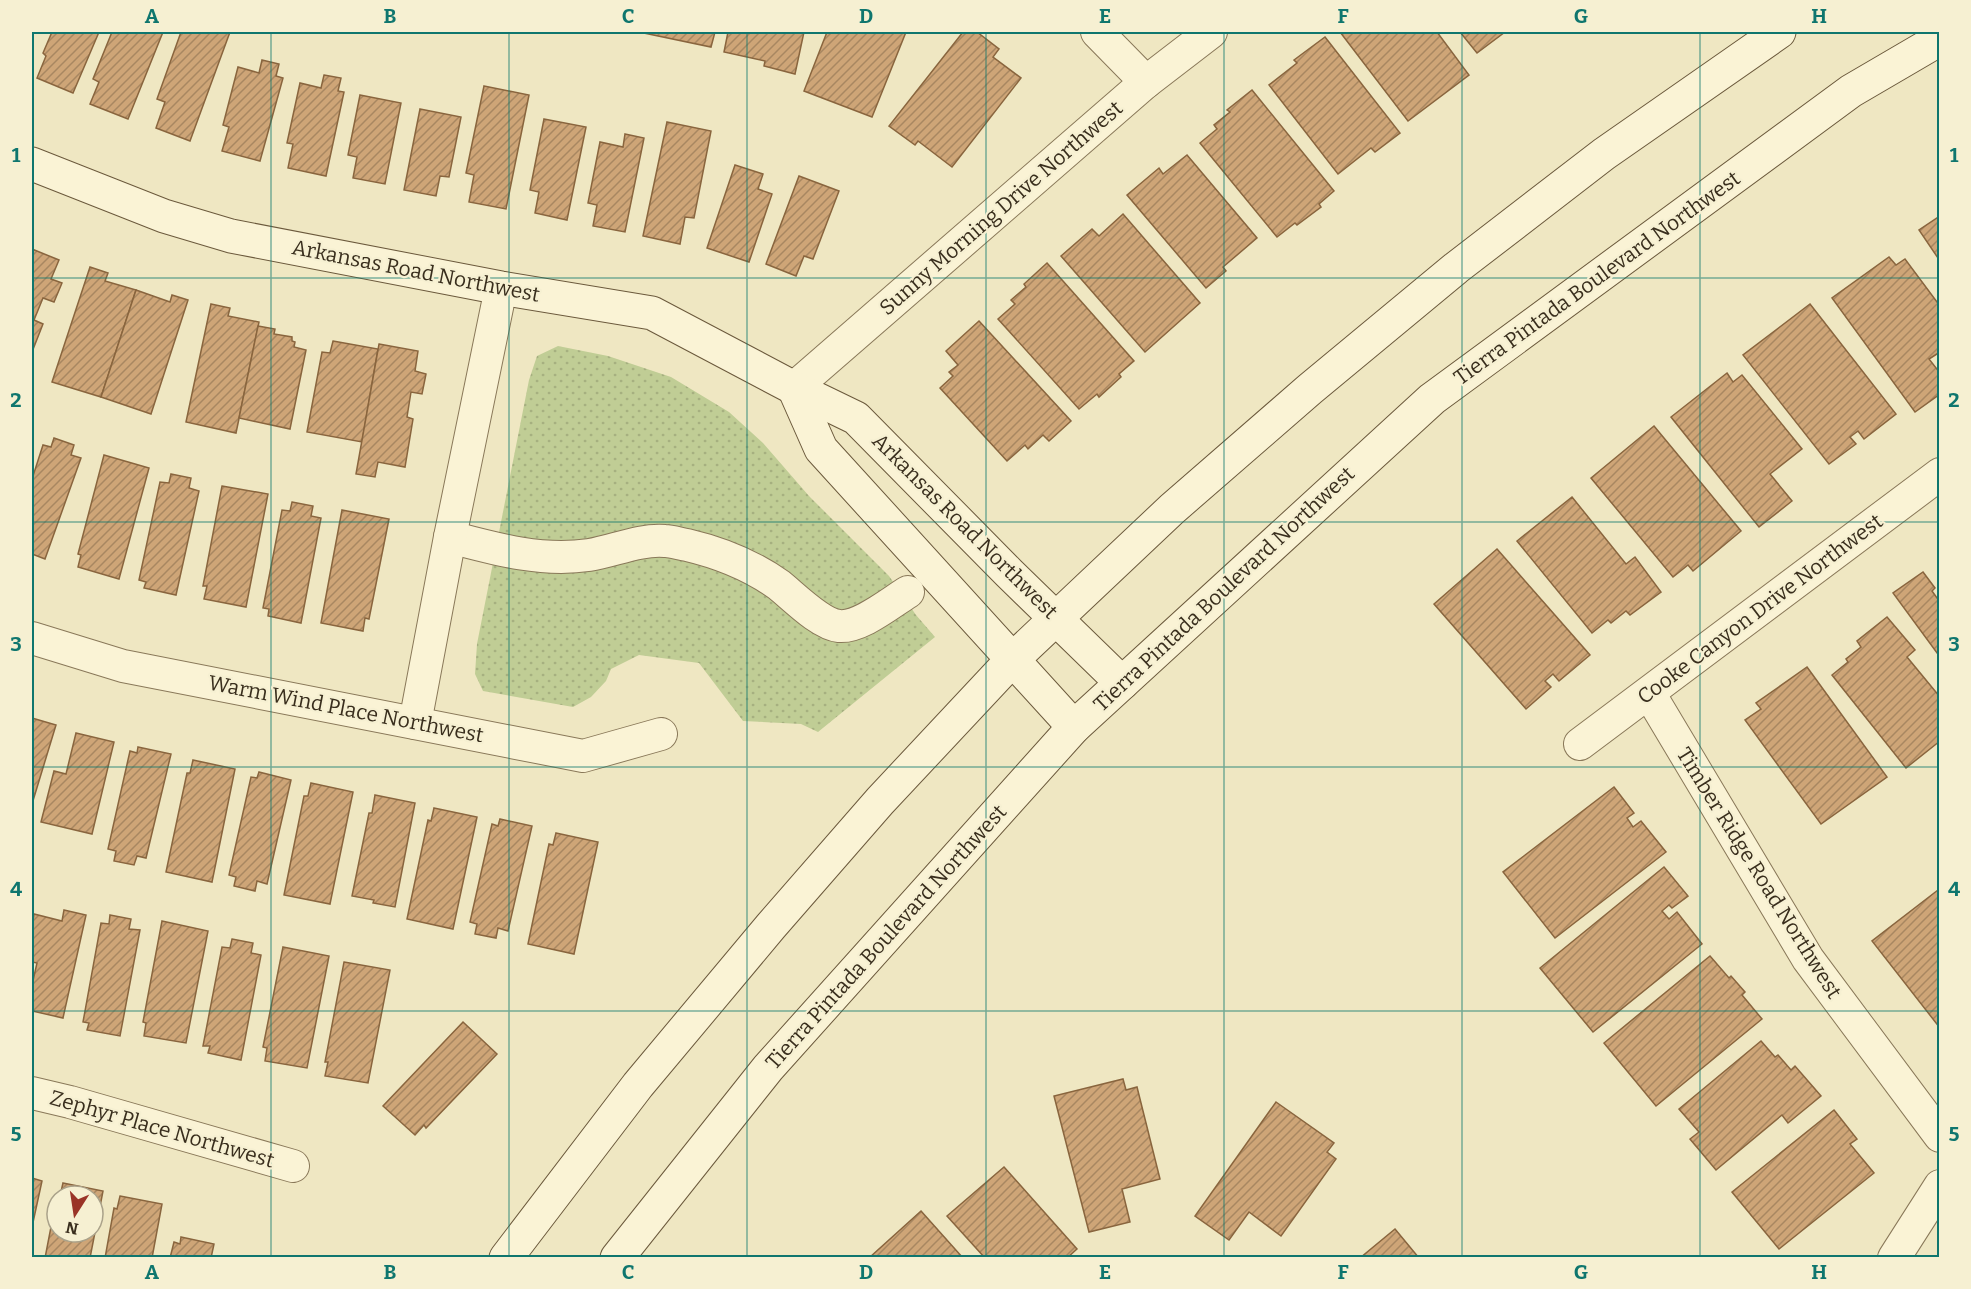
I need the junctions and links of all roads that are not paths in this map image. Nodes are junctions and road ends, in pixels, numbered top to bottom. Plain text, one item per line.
1 (1097, 32) edge
2 (1211, 32) edge
3 (1779, 32) edge
4 (1940, 39) edge
5 (1146, 82) junction
6 (32, 164) edge
7 (501, 288) junction
8 (794, 388) junction
9 (1940, 474) edge
10 (450, 537) junction
11 (908, 592) dead end
12 (1056, 617) junction
13 (32, 638) edge
14 (1012, 660) junction
15 (1122, 684) junction
16 (1649, 693) junction
17 (416, 723) junction
18 (1074, 727) junction
19 (661, 734) dead end
20 (1580, 744) dead end
21 (32, 1093) edge
22 (1940, 1136) edge
23 (293, 1166) dead end
24 (1940, 1186) edge
25 (506, 1257) edge
26 (617, 1257) edge
27 (1894, 1257) edge

1 - 5 street
2 - 5 street, Sunny Morning Drive Northwest
3 - 12 main road
4 - 15 main road, Tierra Pintada Boulevard Northwest
5 - 8 street, Sunny Morning Drive Northwest
6 - 7 main road, Arkansas Road Northwest
7 - 8 main road, Arkansas Road Northwest
7 - 10 street
8 - 12 main road, Arkansas Road Northwest
8 - 14 main road
9 - 16 street, Cooke Canyon Drive Northwest
10 - 11 street
10 - 17 street
12 - 14 main road
12 - 15 main road, Arkansas Road Northwest
13 - 17 street, Warm Wind Place Northwest
14 - 18 main road
14 - 25 main road
15 - 18 main road, Tierra Pintada Boulevard Northwest
16 - 20 street, Cooke Canyon Drive Northwest
16 - 22 street, Timber Ridge Road Northwest
17 - 19 street, Warm Wind Place Northwest
18 - 26 main road, Tierra Pintada Boulevard Northwest
21 - 23 street, Zephyr Place Northwest
24 - 27 street

